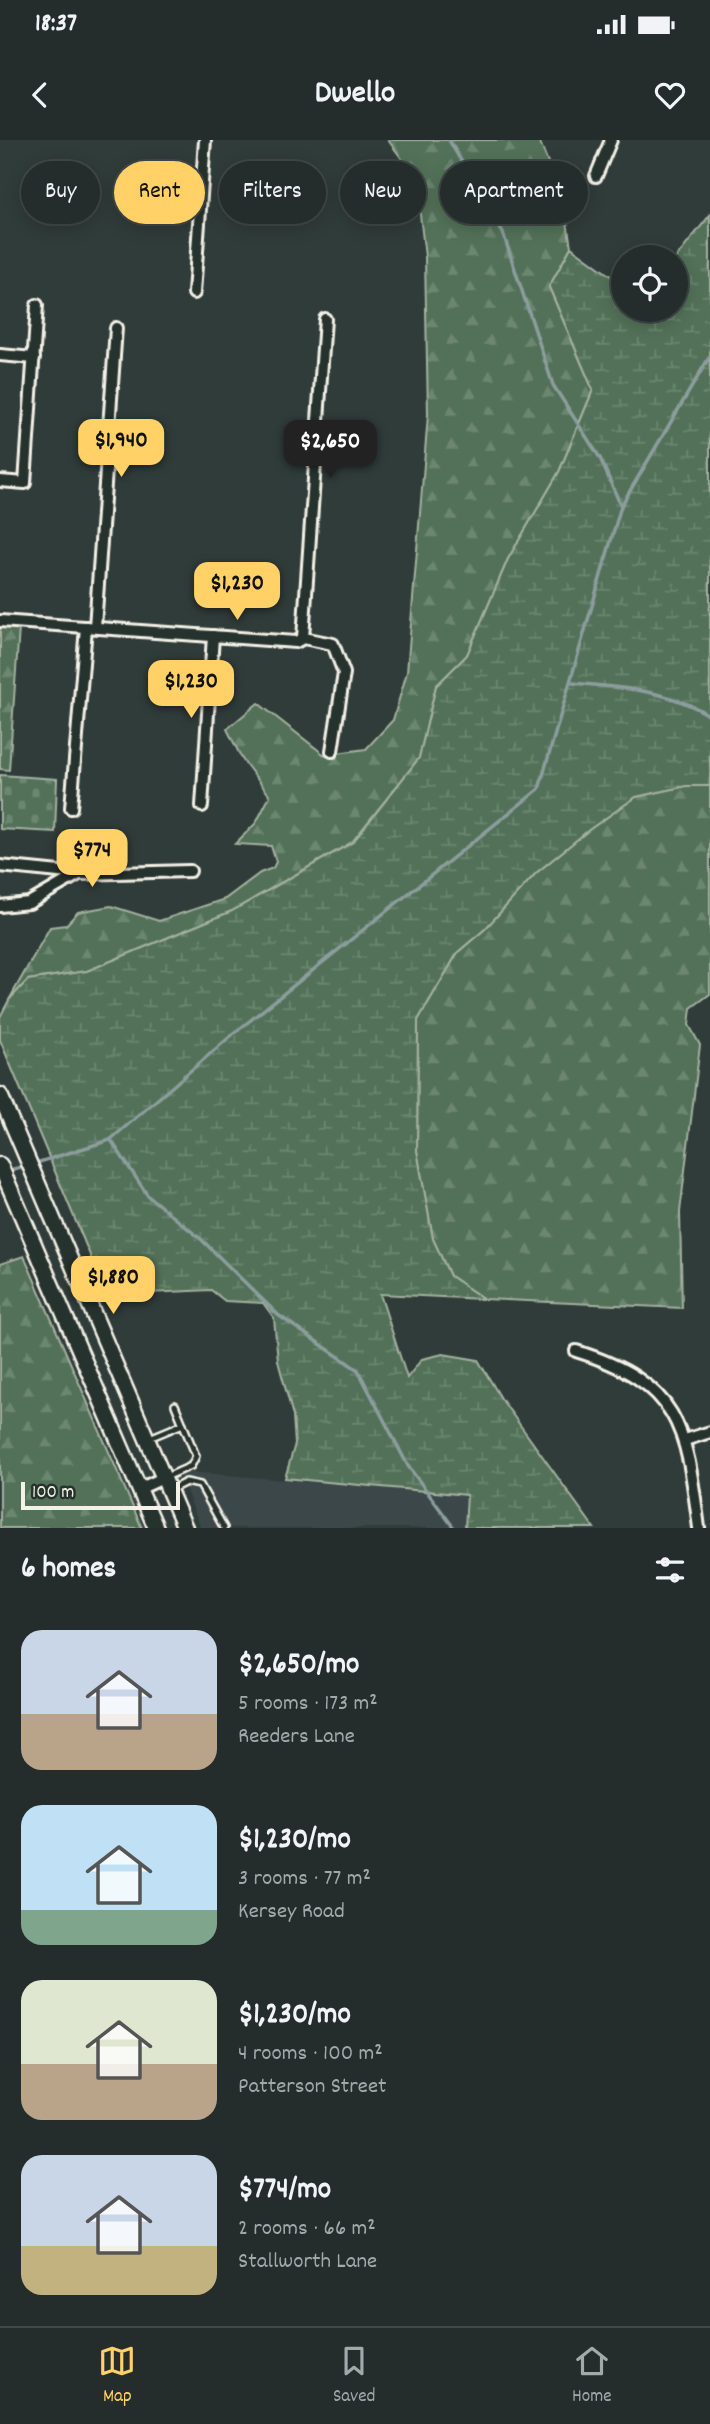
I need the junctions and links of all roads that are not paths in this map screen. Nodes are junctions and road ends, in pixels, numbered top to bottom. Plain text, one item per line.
1 (205, 140) edge
2 (611, 140) edge
3 (596, 176) dead end
4 (194, 293) dead end
5 (37, 306) dead end
6 (325, 319) dead end
7 (116, 328) dead end
8 (0, 355) edge
9 (34, 358) junction
10 (0, 481) edge
11 (0, 621) edge
12 (91, 627) junction
13 (213, 636) junction
14 (303, 638) junction
15 (332, 751) dead end
16 (202, 806) dead end
17 (71, 808) dead end
18 (0, 866) edge
19 (190, 871) dead end
20 (79, 874) junction
21 (0, 906) edge
22 (0, 1095) edge
23 (0, 1165) edge
24 (576, 1351) dead end
25 (175, 1405) dead end
26 (183, 1424) junction
27 (710, 1432) edge
28 (146, 1439) junction
29 (685, 1440) junction
30 (166, 1484) junction
31 (139, 1489) junction
32 (156, 1528) edge
33 (185, 1528) edge
34 (223, 1528) edge
35 (699, 1528) edge

1 - 4 street
2 - 3 street
5 - 9 street
6 - 14 street
7 - 12 street
8 - 9 street
9 - 10 street
11 - 12 street
12 - 13 street
12 - 17 street
13 - 14 street
13 - 16 street
14 - 15 street
18 - 20 street
19 - 20 street
20 - 21 street
22 - 28 main road
23 - 31 main road
24 - 29 street
25 - 26 lane
26 - 28 lane
26 - 30 lane
27 - 29 street
28 - 30 main road
29 - 35 street
30 - 31 street
30 - 33 main road
30 - 34 lane
31 - 32 main road

